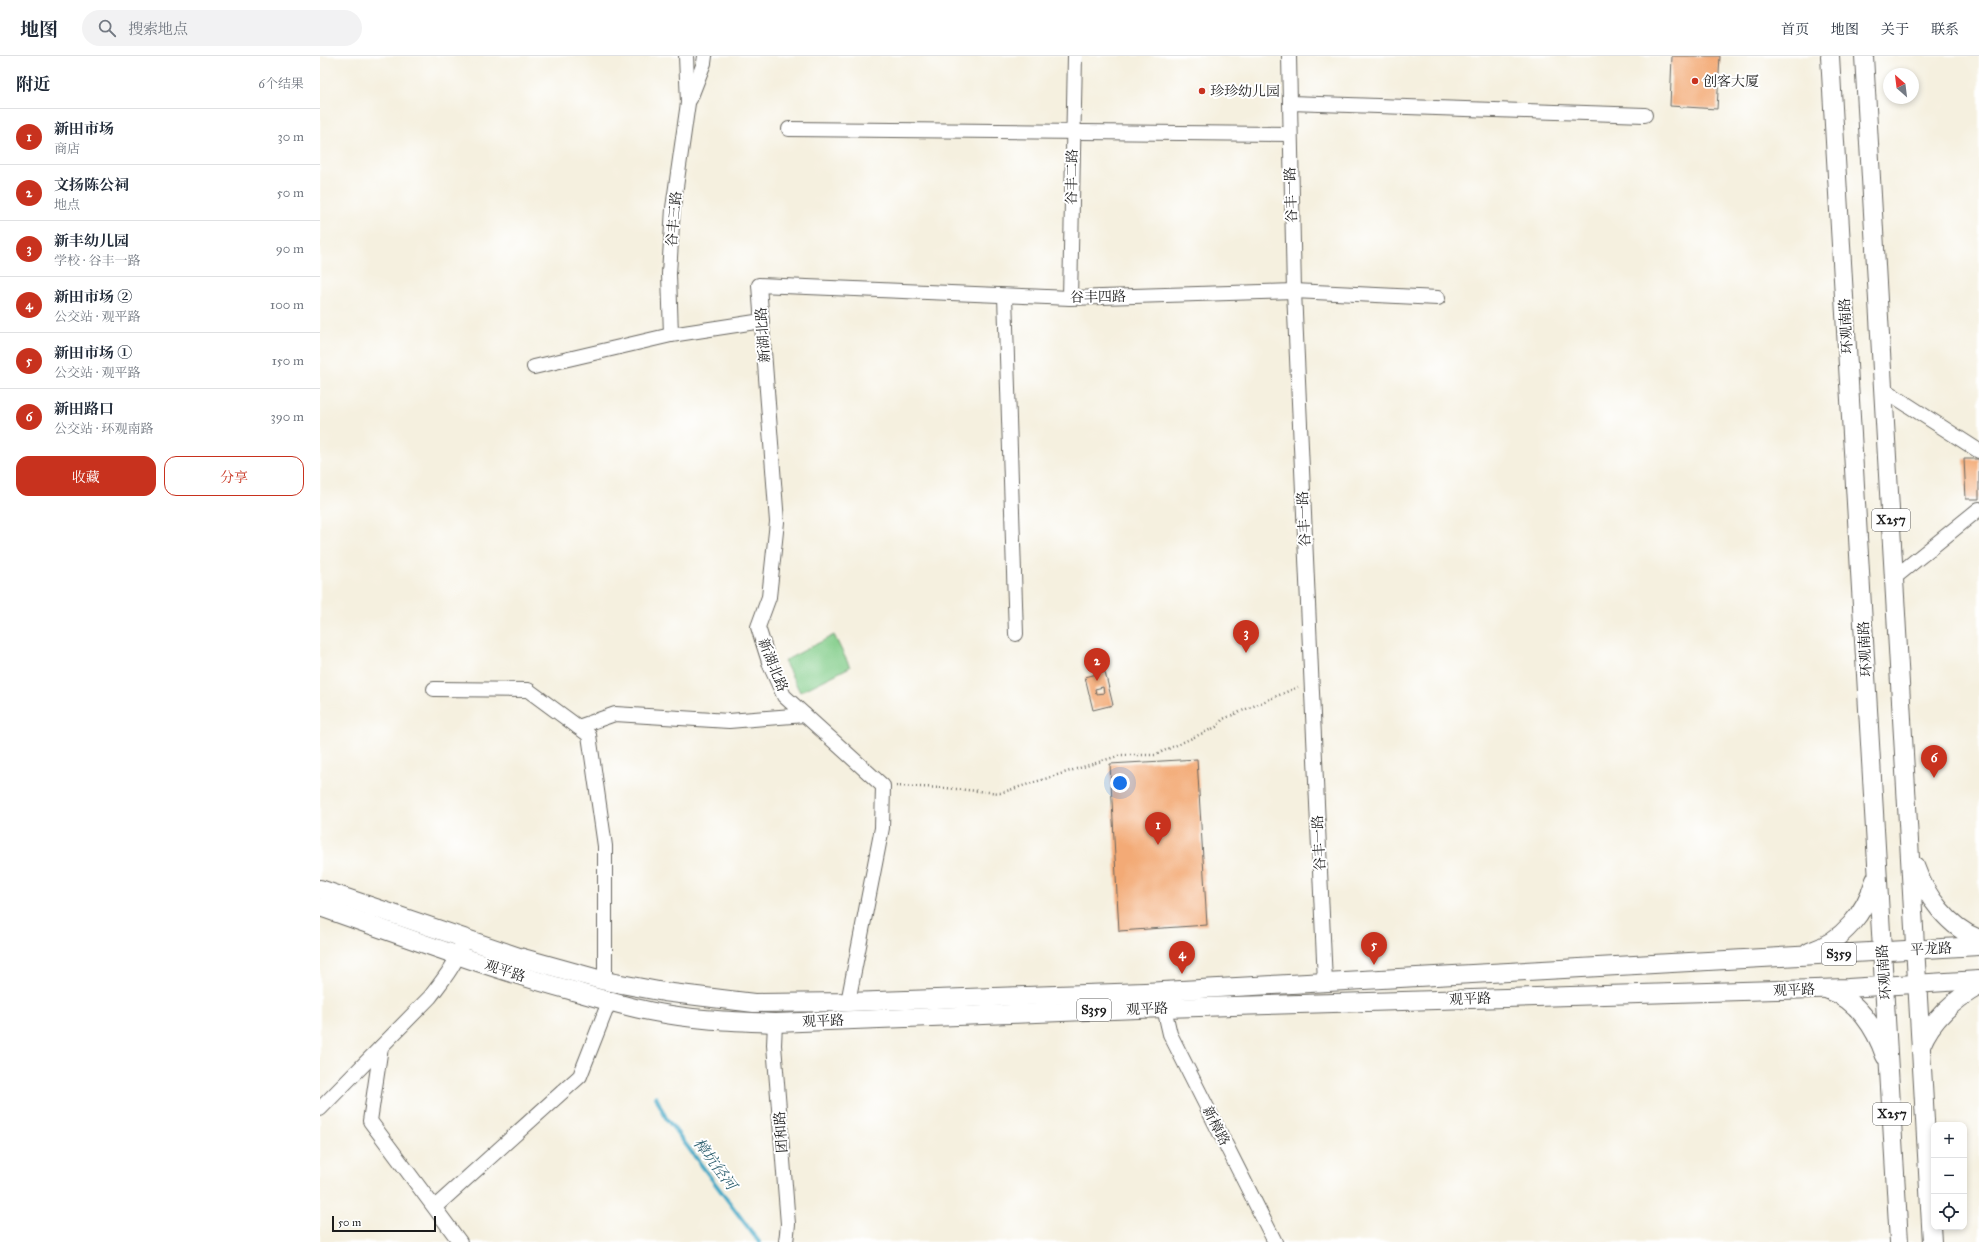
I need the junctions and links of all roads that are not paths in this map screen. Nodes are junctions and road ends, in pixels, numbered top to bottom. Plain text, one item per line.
1 (686, 56) edge
2 (705, 56) edge
3 (1075, 56) edge
4 (1289, 56) edge
5 (1830, 56) edge
6 (1864, 56) edge
7 (688, 103) junction
8 (1290, 103) junction
9 (1645, 115) dead end
10 (789, 129) dead end
11 (1073, 132) junction
12 (1289, 134) junction
13 (759, 285) joint
14 (1294, 291) junction
15 (1005, 296) junction
16 (1070, 298) junction
17 (1438, 298) dead end
18 (762, 321) junction
19 (671, 335) junction
20 (534, 367) dead end
21 (1883, 388) junction
22 (1979, 451) edge
23 (1979, 509) edge
24 (1894, 578) junction
25 (1016, 634) dead end
26 (434, 689) dead end
27 (805, 715) junction
28 (578, 727) junction
29 (1910, 853) junction
30 (1877, 870) junction
31 (320, 889) edge
32 (320, 907) edge
33 (464, 938) junction
34 (1979, 939) edge
35 (1979, 946) edge
36 (1916, 950) junction
37 (1883, 951) junction
38 (458, 955) junction
39 (1795, 956) junction
40 (1979, 980) edge
41 (605, 981) junction
42 (1325, 982) junction
43 (1918, 984) junction
44 (1885, 986) junction
45 (1979, 986) edge
46 (1824, 989) junction
47 (609, 1002) junction
48 (848, 1002) junction
49 (1164, 1008) junction
50 (775, 1023) junction
51 (1921, 1046) junction
52 (381, 1047) junction
53 (1890, 1075) junction
54 (320, 1109) edge
55 (435, 1207) junction
56 (460, 1242) edge
57 (786, 1242) edge
58 (1275, 1242) edge
59 (1899, 1242) edge
60 (1932, 1242) edge

1 - 7 street
2 - 7 street
3 - 11 street, 谷丰二路
4 - 8 street, 谷丰一路
5 - 30 main road, 环观南路 / X257
6 - 21 main road, X257
7 - 19 street, 谷丰三路
8 - 9 street
8 - 12 street, 谷丰一路
10 - 11 street
11 - 12 street
11 - 16 street, 谷丰二路
12 - 14 street, 谷丰一路
13 - 15 street, 谷丰四路
13 - 18 street, 新湖北路
14 - 16 street, 谷丰四路
14 - 17 street, 谷丰四路
14 - 42 street, 谷丰一路
15 - 16 street, 谷丰四路
15 - 25 street
18 - 19 street
18 - 27 street, 新湖北路
19 - 20 street
21 - 22 street
21 - 24 main road, X257
23 - 24 street
24 - 29 main road, X257
26 - 28 street
27 - 28 street
27 - 48 street, 新湖北路
28 - 41 street
29 - 34 main road
29 - 36 main road, X257
30 - 37 main road, 环观南路 / X257
30 - 39 main road
31 - 33 main road, 观平路 / S359
32 - 38 main road, 观平路 / S359
33 - 38 street
33 - 41 main road, 观平路 / S359
35 - 36 main road, 平龙路 / S359
36 - 37 main road, 平龙路 / S359
36 - 43 main road, X257
37 - 39 main road, 观平路 / S359
37 - 44 main road, 环观南路 / X257
38 - 47 main road, 观平路 / S359
38 - 52 street
39 - 42 main road, 观平路 / S359
40 - 43 main road, S359
41 - 48 main road, 观平路 / S359
42 - 48 main road, 观平路 / S359
43 - 44 main road, 观平路 / S359
43 - 51 main road, X257
44 - 46 main road, 观平路 / S359
44 - 53 main road, 环观南路 / X257
45 - 51 main road
46 - 49 main road, 观平路 / S359
46 - 53 main road
47 - 50 main road, 观平路 / S359
47 - 55 street
49 - 50 main road, 观平路 / S359
49 - 58 street, 新樟路
50 - 57 street, 团和路
51 - 60 main road, X257
52 - 54 street
52 - 55 street
53 - 59 main road, 环观南路 / X257
55 - 56 street

